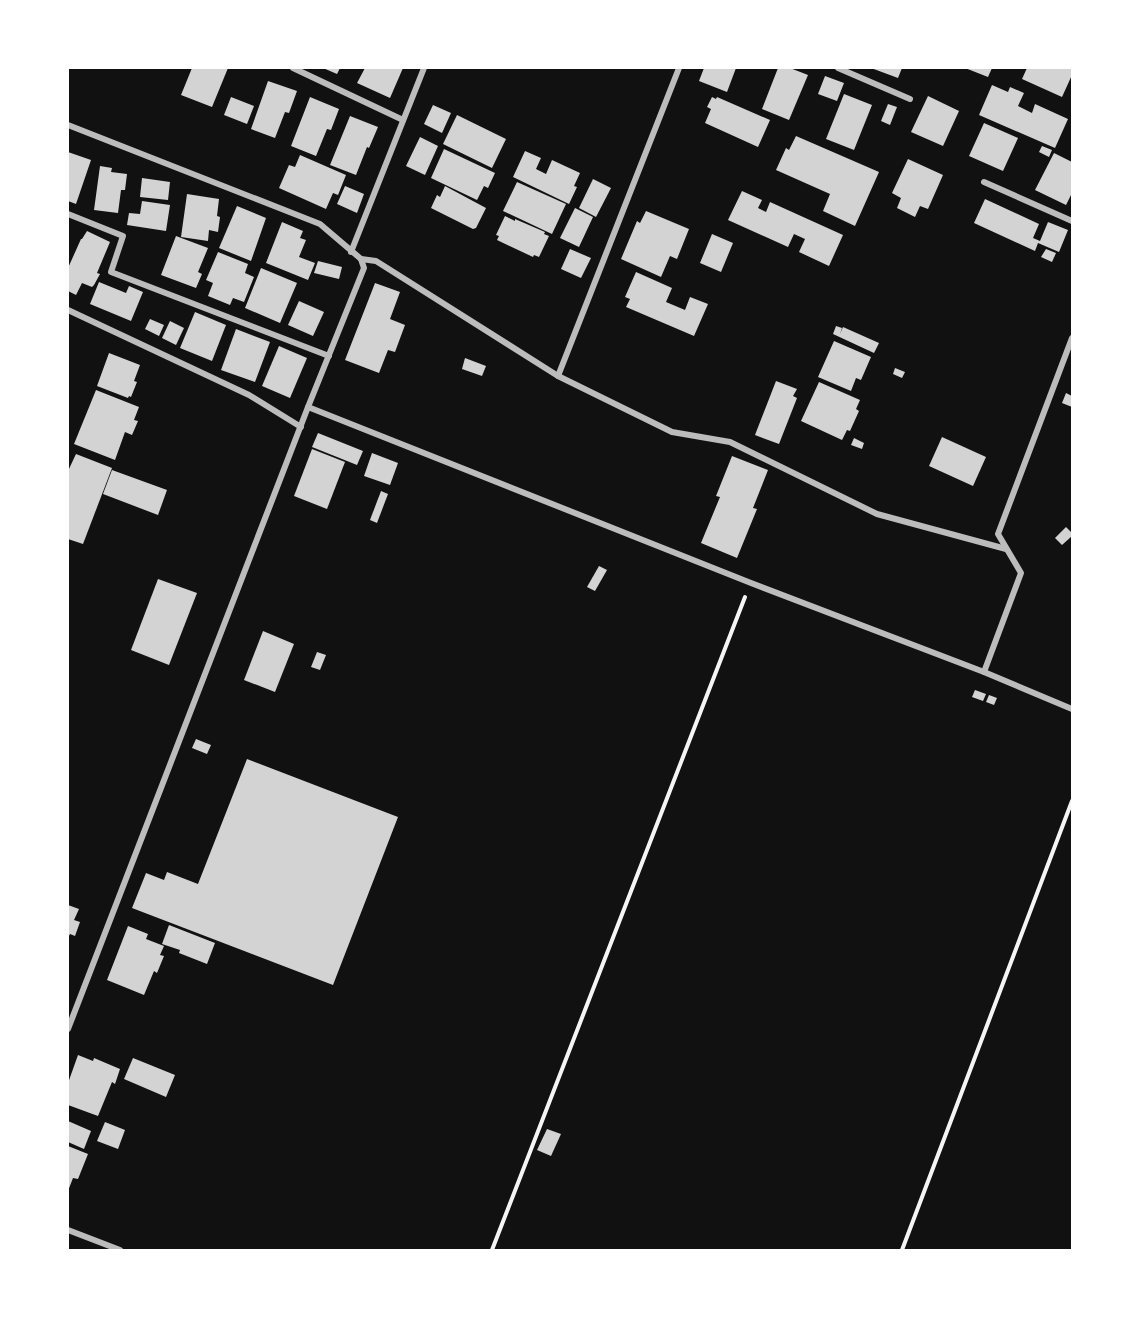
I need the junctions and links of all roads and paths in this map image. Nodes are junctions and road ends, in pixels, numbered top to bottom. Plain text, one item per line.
1 (293, 68) edge
2 (424, 68) edge
3 (679, 68) edge
4 (838, 68) edge
5 (910, 99) dead end
6 (403, 120) junction
7 (68, 125) edge
8 (984, 182) dead end
9 (68, 214) edge
10 (1072, 221) edge
11 (351, 252) junction
12 (361, 259) junction
13 (68, 310) edge
14 (1072, 338) edge
15 (329, 356) junction
16 (558, 376) junction
17 (308, 407) junction
18 (301, 427) junction
19 (1006, 549) junction
20 (751, 583) junction
21 (984, 672) junction
22 (1072, 709) edge
23 (1072, 801) edge
24 (68, 1029) edge
25 (68, 1230) edge
26 (120, 1251) edge
27 (492, 1251) edge
28 (902, 1251) edge

1 - 6 street
2 - 6 street
3 - 16 street
4 - 5 street
6 - 11 street
7 - 11 street
8 - 10 street
9 - 15 street
11 - 12 street
12 - 15 street
12 - 16 street
13 - 18 street
14 - 19 street
15 - 17 street
16 - 19 street
17 - 18 street
17 - 20 street
18 - 24 street
19 - 21 street
20 - 21 street
20 - 27 path
21 - 22 street
23 - 28 path
25 - 26 street

